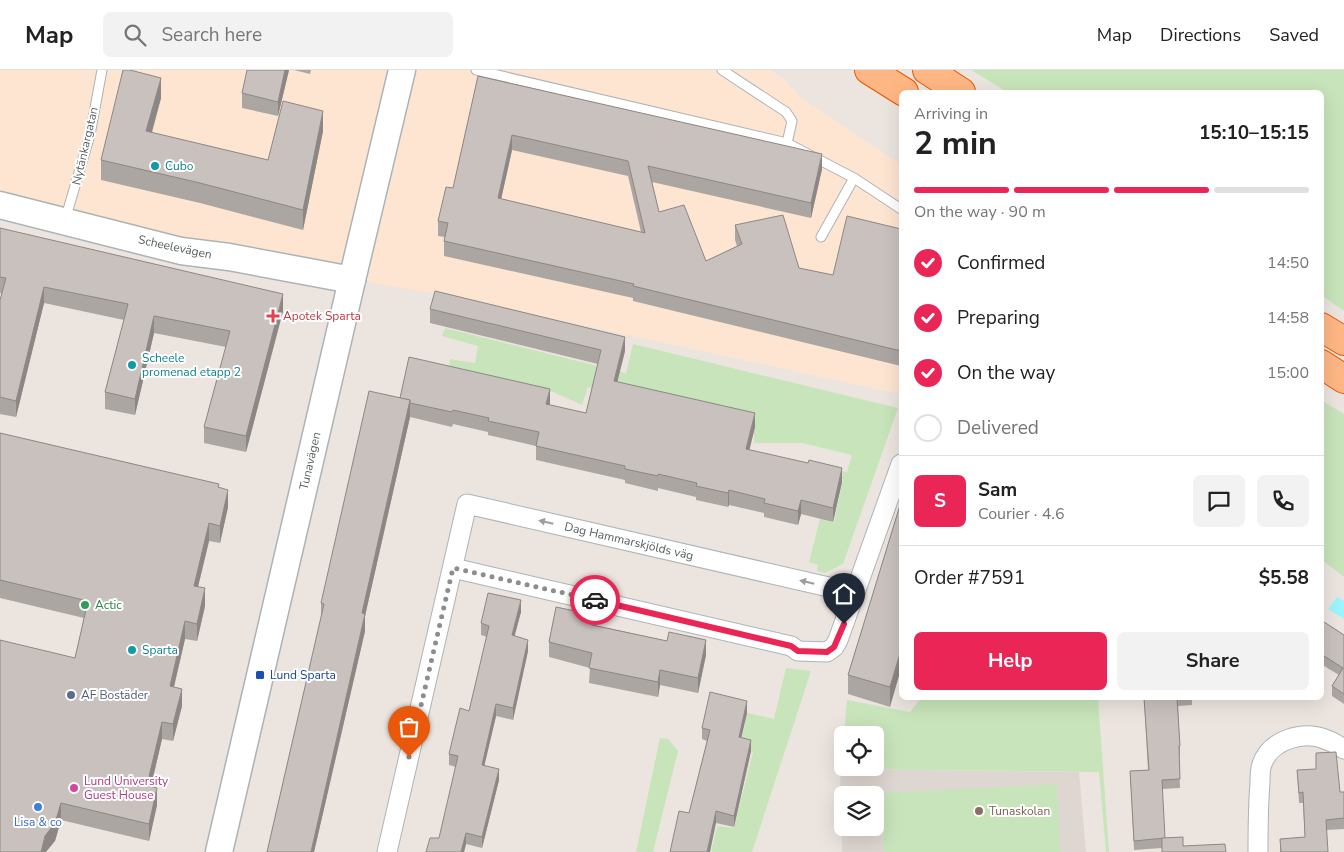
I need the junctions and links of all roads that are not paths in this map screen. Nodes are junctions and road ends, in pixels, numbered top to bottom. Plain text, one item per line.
1 (102, 70) edge
2 (402, 70) edge
3 (476, 70) edge
4 (722, 70) edge
5 (869, 70) edge
6 (927, 70) edge
7 (901, 90) edge
8 (959, 90) edge
9 (787, 143) junction
10 (854, 178) junction
11 (0, 205) edge
12 (899, 208) edge
13 (65, 221) junction
14 (821, 237) dead end
15 (352, 280) junction
16 (1324, 329) edge
17 (1344, 341) edge
18 (1324, 366) edge
19 (1344, 379) edge
20 (899, 470) edge
21 (453, 568) junction
22 (855, 592) junction
23 (1344, 749) edge
24 (220, 852) edge
25 (388, 852) edge
26 (1258, 852) edge

1 - 13 lane, Nytänkargatan
2 - 15 main road, Tunavägen
3 - 9 lane
4 - 9 lane
5 - 7 highway
6 - 8 highway
9 - 10 lane
10 - 12 lane
10 - 14 lane
11 - 13 main road, Scheelevägen
13 - 15 main road, Scheelevägen
15 - 24 main road, Tunavägen
16 - 17 highway
18 - 19 highway
20 - 22 street
21 - 22 street
22 -> 21 street, Dag Hammarskjölds väg
21 - 25 street, Dag Hammarskjölds väg
23 - 26 street

